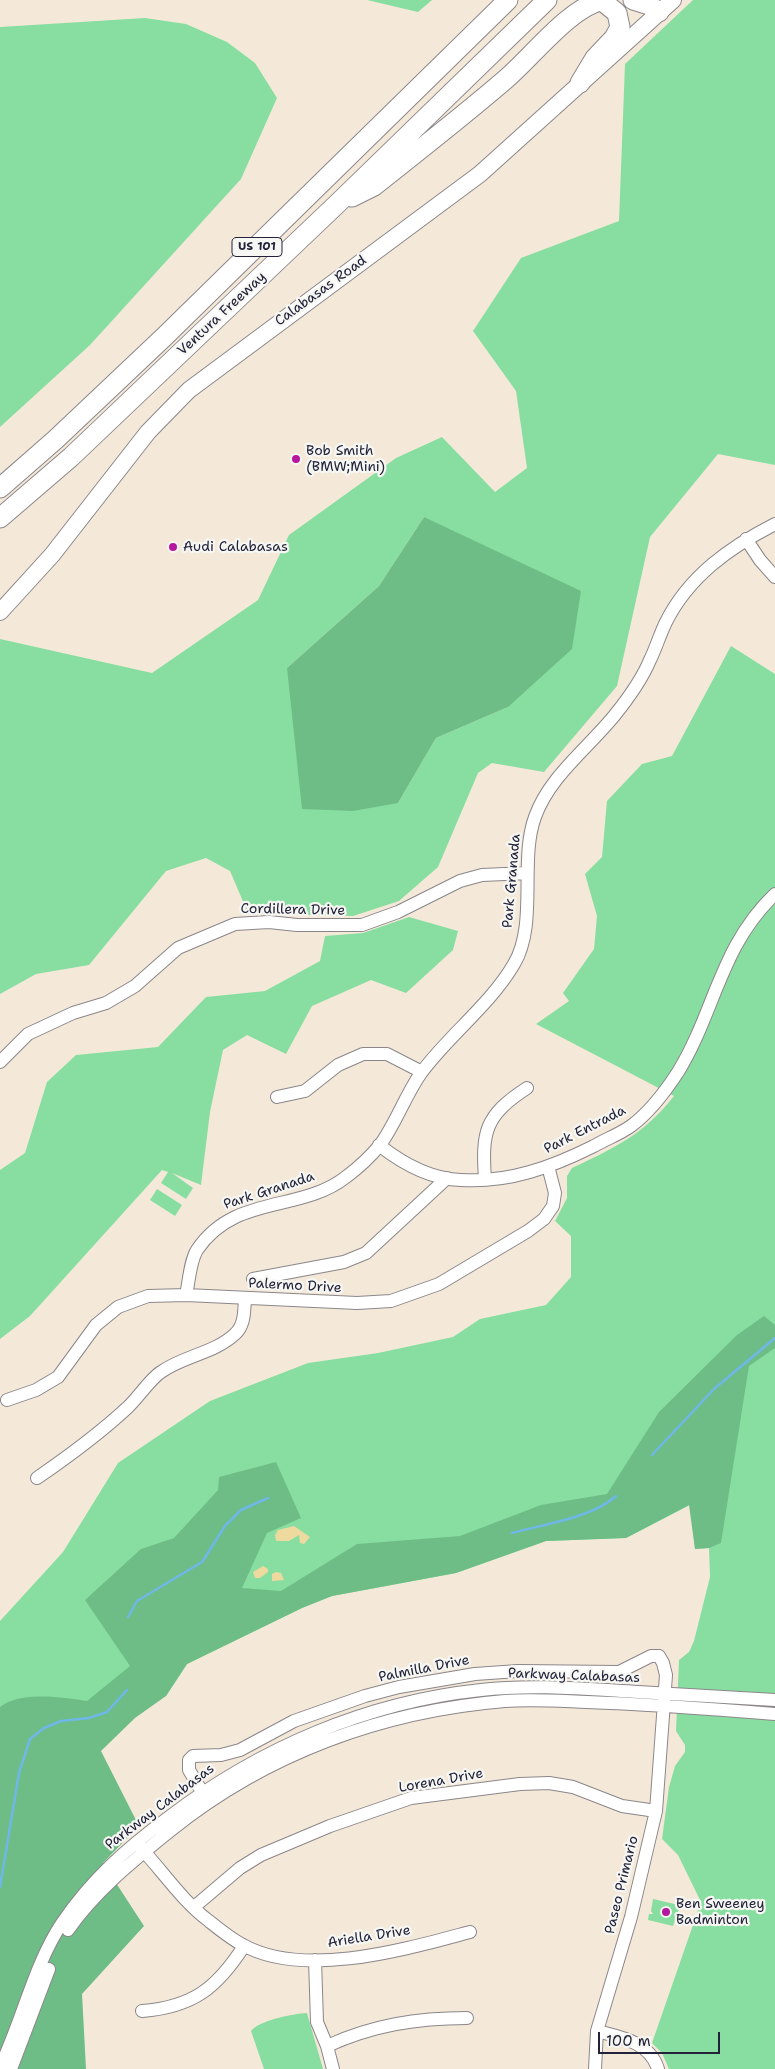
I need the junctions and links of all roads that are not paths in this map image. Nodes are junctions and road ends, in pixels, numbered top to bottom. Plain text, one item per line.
1 (508, 0) edge
2 (547, 0) edge
3 (602, 0) edge
4 (633, 0) edge
5 (665, 5) edge
6 (580, 83) junction
7 (337, 204) junction
8 (0, 488) edge
9 (0, 518) edge
10 (775, 524) edge
11 (746, 539) junction
12 (775, 578) edge
13 (0, 612) edge
14 (527, 873) junction
15 (775, 894) edge
16 (0, 1062) edge
17 (422, 1072) junction
18 (527, 1088) dead end
19 (277, 1097) dead end
20 (379, 1145) junction
21 (548, 1166) junction
22 (447, 1178) junction
23 (485, 1180) junction
24 (253, 1279) dead end
25 (186, 1295) junction
26 (245, 1298) junction
27 (7, 1400) dead end
28 (37, 1478) dead end
29 (664, 1700) junction
30 (775, 1700) edge
31 (775, 1714) edge
32 (205, 1796) junction
33 (656, 1811) junction
34 (140, 1847) junction
35 (194, 1907) junction
36 (470, 1932) dead end
37 (244, 1946) junction
38 (315, 1960) junction
39 (142, 2011) dead end
40 (467, 2018) dead end
41 (597, 2031) junction
42 (327, 2046) junction
43 (0, 2067) edge
44 (11, 2069) edge
45 (333, 2069) edge
46 (595, 2069) edge
47 (658, 2069) edge

1 - 8 highway, Ventura Freeway / US 101
2 - 7 highway, Ventura Freeway / US 101
3 - 6 highway
3 - 7 highway
4 - 5 highway
5 - 6 main road, Calabasas Road
6 - 13 main road, Calabasas Road
7 - 9 highway, Ventura Freeway / US 101
10 - 11 street, Park Granada
11 - 12 street
11 - 14 street, Park Granada
14 - 16 street, Cordillera Drive
14 - 17 street, Park Granada
15 - 21 street, Park Entrada
17 - 19 street
17 - 20 street, Park Granada
18 - 23 street
20 - 22 street, Park Entrada
20 - 25 street, Park Granada
21 - 23 street, Park Entrada
21 - 26 street, Palermo Drive
22 - 23 street, Park Entrada
22 - 24 street
25 - 26 street, Palermo Drive
25 - 27 street, Palermo Drive
26 - 28 street
29 - 30 street, Parkway Calabasas
29 - 31 street, Parkway Calabasas
29 - 32 street, Parkway Calabasas
29 - 32 street, Palmilla Drive
29 - 33 street, Paseo Primario
32 - 34 street, Parkway Calabasas
33 - 35 street, Lorena Drive
33 - 41 street, Paseo Primario
34 - 35 street, Ariella Drive
34 - 43 street, Parkway Calabasas
34 - 44 street, Parkway Calabasas
35 - 37 street, Ariella Drive
36 - 38 street, Ariella Drive
37 - 38 street, Ariella Drive
37 - 39 street
38 - 42 street
40 - 42 street
41 - 46 street, Paseo Primario
41 - 47 street
42 - 45 street

